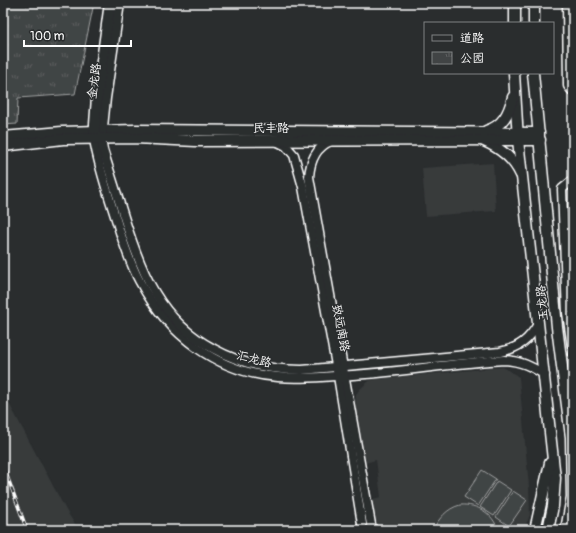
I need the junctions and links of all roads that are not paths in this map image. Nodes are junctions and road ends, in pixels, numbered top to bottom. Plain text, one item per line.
1 (110, 3) edge
2 (119, 3) edge
3 (515, 3) edge
4 (534, 3) edge
5 (567, 3) edge
6 (515, 22) edge
7 (534, 22) edge
8 (514, 74) edge
9 (533, 74) edge
10 (515, 87) junction
11 (573, 92) edge
12 (97, 135) junction
13 (483, 136) junction
14 (518, 136) junction
15 (539, 136) junction
16 (3, 137) edge
17 (276, 141) junction
18 (331, 141) junction
19 (3, 146) edge
20 (573, 180) edge
21 (523, 182) junction
22 (538, 324) junction
23 (573, 353) edge
24 (340, 367) junction
25 (545, 375) junction
26 (342, 376) junction
27 (572, 437) edge
28 (552, 451) junction
29 (573, 463) edge
30 (363, 530) edge
31 (372, 530) edge
32 (535, 530) edge
33 (548, 530) edge
34 (566, 530) edge

1 - 12 main road, 金龙路
2 - 12 main road, 金龙路
3 - 6 main road
4 - 7 main road
5 - 11 street
8 - 10 main road, 玉龙路
9 - 15 main road, 玉龙路
10 - 13 main road
10 - 14 main road, 玉龙路
12 - 13 main road, 民丰路
12 - 16 main road, 民丰路
12 - 17 main road, 民丰路
12 - 19 main road, 民丰路
12 - 24 street, 汇龙路
12 - 26 street, 汇龙路
13 - 14 main road, 民丰路
13 - 18 main road, 民丰路
13 - 21 main road
14 - 15 main road, 民丰路
14 - 21 main road, 玉龙路
15 - 27 main road, 玉龙路
17 - 18 main road, 民丰路
17 - 24 street, 致远南路
18 - 24 street, 致远南路
20 - 23 street
21 - 22 main road, 玉龙路
22 - 24 street, 汇龙路
22 - 25 main road, 玉龙路
24 - 26 street, 致远南路
25 - 26 street, 汇龙路
25 - 28 main road, 玉龙路
26 - 30 street, 致远南路
26 - 31 street, 致远南路
27 - 29 main road, 玉龙路
28 - 32 main road
28 - 33 main road, 玉龙路
29 - 34 main road, 玉龙路

